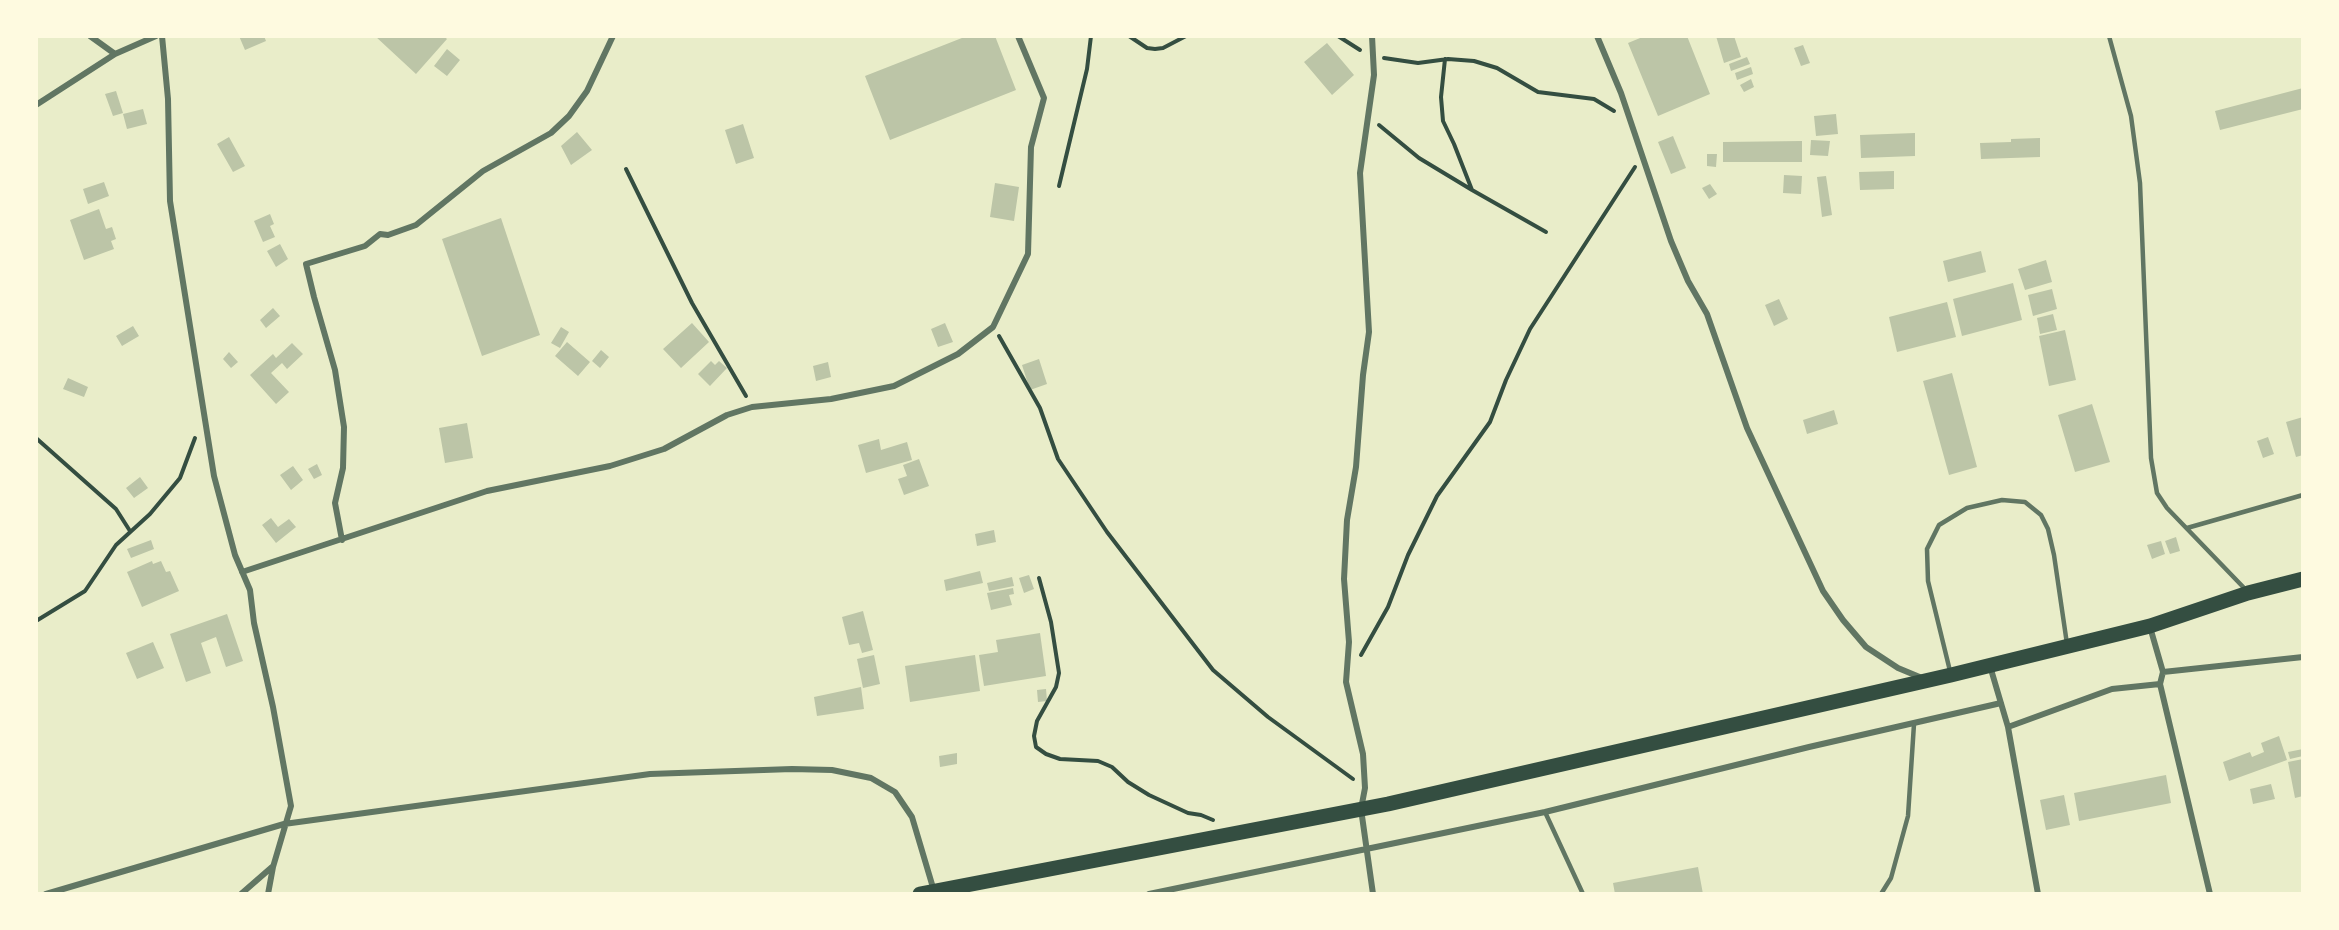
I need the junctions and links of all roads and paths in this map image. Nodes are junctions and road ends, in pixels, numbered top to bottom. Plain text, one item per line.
1 (90, 36) edge
2 (156, 36) edge
3 (162, 36) edge
4 (613, 36) edge
5 (1018, 36) edge
6 (1091, 36) edge
7 (1129, 36) edge
8 (1186, 36) edge
9 (1338, 36) edge
10 (1372, 36) edge
11 (1597, 36) edge
12 (2109, 36) edge
13 (115, 54) junction
14 (1373, 56) junction
15 (1445, 59) junction
16 (36, 105) edge
17 (1369, 117) junction
18 (1632, 127) junction
19 (1642, 157) junction
20 (626, 169) dead end
21 (1059, 186) dead end
22 (1472, 190) junction
23 (1546, 232) dead end
24 (993, 327) junction
25 (752, 407) junction
26 (204, 414) junction
27 (36, 438) edge
28 (2303, 495) edge
29 (2187, 528) junction
30 (130, 531) junction
31 (342, 540) junction
32 (242, 572) junction
33 (1039, 578) dead end
34 (2303, 579) edge
35 (2248, 593) junction
36 (36, 621) edge
37 (2150, 626) junction
38 (2067, 646) junction
39 (2303, 657) edge
40 (1990, 665) junction
41 (2163, 672) junction
42 (1346, 673) junction
43 (1951, 675) junction
44 (1928, 681) junction
45 (2160, 684) junction
46 (2001, 702) junction
47 (1914, 724) junction
48 (2008, 727) junction
49 (1365, 788) junction
50 (1362, 809) junction
51 (1545, 812) junction
52 (1213, 820) dead end
53 (284, 824) junction
54 (1366, 849) junction
55 (273, 867) junction
56 (927, 893) edge
57 (46, 894) edge
58 (241, 894) edge
59 (268, 894) edge
60 (1149, 894) edge
61 (1373, 894) edge
62 (1583, 894) edge
63 (1881, 894) edge
64 (2038, 894) edge
65 (2210, 894) edge

1 - 13 street
2 - 13 street
3 - 26 street
4 - 31 street
5 - 24 street
6 - 21 path
7 - 8 path
9 - 14 path
10 - 14 street
11 - 18 street
12 - 29 lane
13 - 16 street
14 - 15 path
14 - 17 street
15 - 18 path
15 - 22 path
17 - 22 path
17 - 42 street
18 - 19 street
19 - 42 path
19 - 44 street
20 - 25 path
22 - 23 path
24 - 25 street
24 - 49 path
25 - 31 street
26 - 30 path
26 - 32 street
27 - 30 path
28 - 29 lane
29 - 35 lane
30 - 36 path
31 - 32 street
32 - 53 street
33 - 52 path
34 - 35 highway
35 - 37 highway
37 - 38 highway
37 - 41 street
38 - 40 highway
38 - 43 lane
39 - 41 street
40 - 43 highway
40 - 46 street
41 - 45 street
42 - 49 street
43 - 44 highway
44 - 50 highway
45 - 48 street
45 - 65 street
46 - 47 street
46 - 48 street
47 - 51 street
47 - 63 lane
48 - 64 street
49 - 50 street
50 - 54 street
50 - 56 highway
51 - 54 street
51 - 62 lane
53 - 55 street
53 - 56 street
53 - 57 street
54 - 60 street
54 - 61 street
55 - 58 street
55 - 59 street

